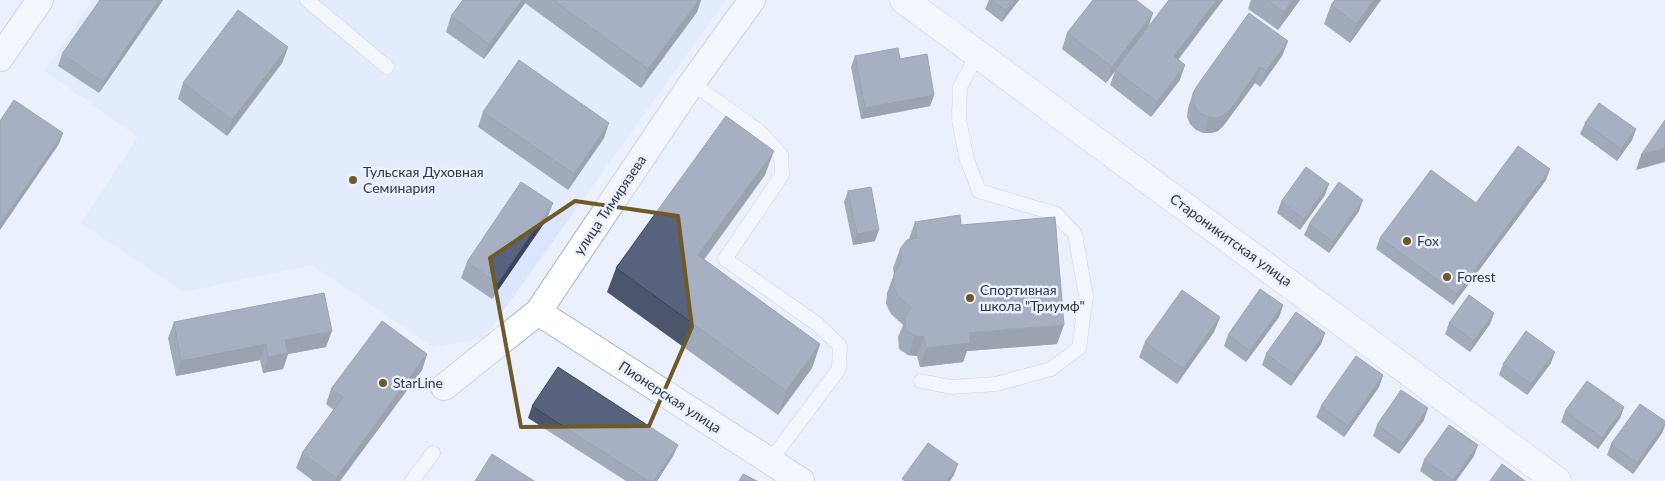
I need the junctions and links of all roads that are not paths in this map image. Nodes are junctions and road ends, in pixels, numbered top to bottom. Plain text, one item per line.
1 (40, 0) edge
2 (307, 0) edge
3 (752, 0) edge
4 (904, 0) edge
5 (978, 54) junction
6 (0, 58) edge
7 (387, 67) dead end
8 (692, 83) junction
9 (538, 312) junction
10 (921, 381) dead end
11 (444, 387) dead end
12 (433, 453) dead end
13 (770, 461) junction
14 (412, 481) edge
15 (801, 481) edge
16 (1557, 481) edge

1 - 6 street
2 - 7 lane
3 - 8 street, улица Тимирязева
4 - 5 main road, Староникитская улица
5 - 10 lane
5 - 16 main road, Староникитская улица
8 - 9 street, улица Тимирязева
8 - 13 lane
9 - 11 street, улица Тимирязева
9 - 13 street, Пионерская улица
12 - 14 lane
13 - 15 street, Пионерская улица

